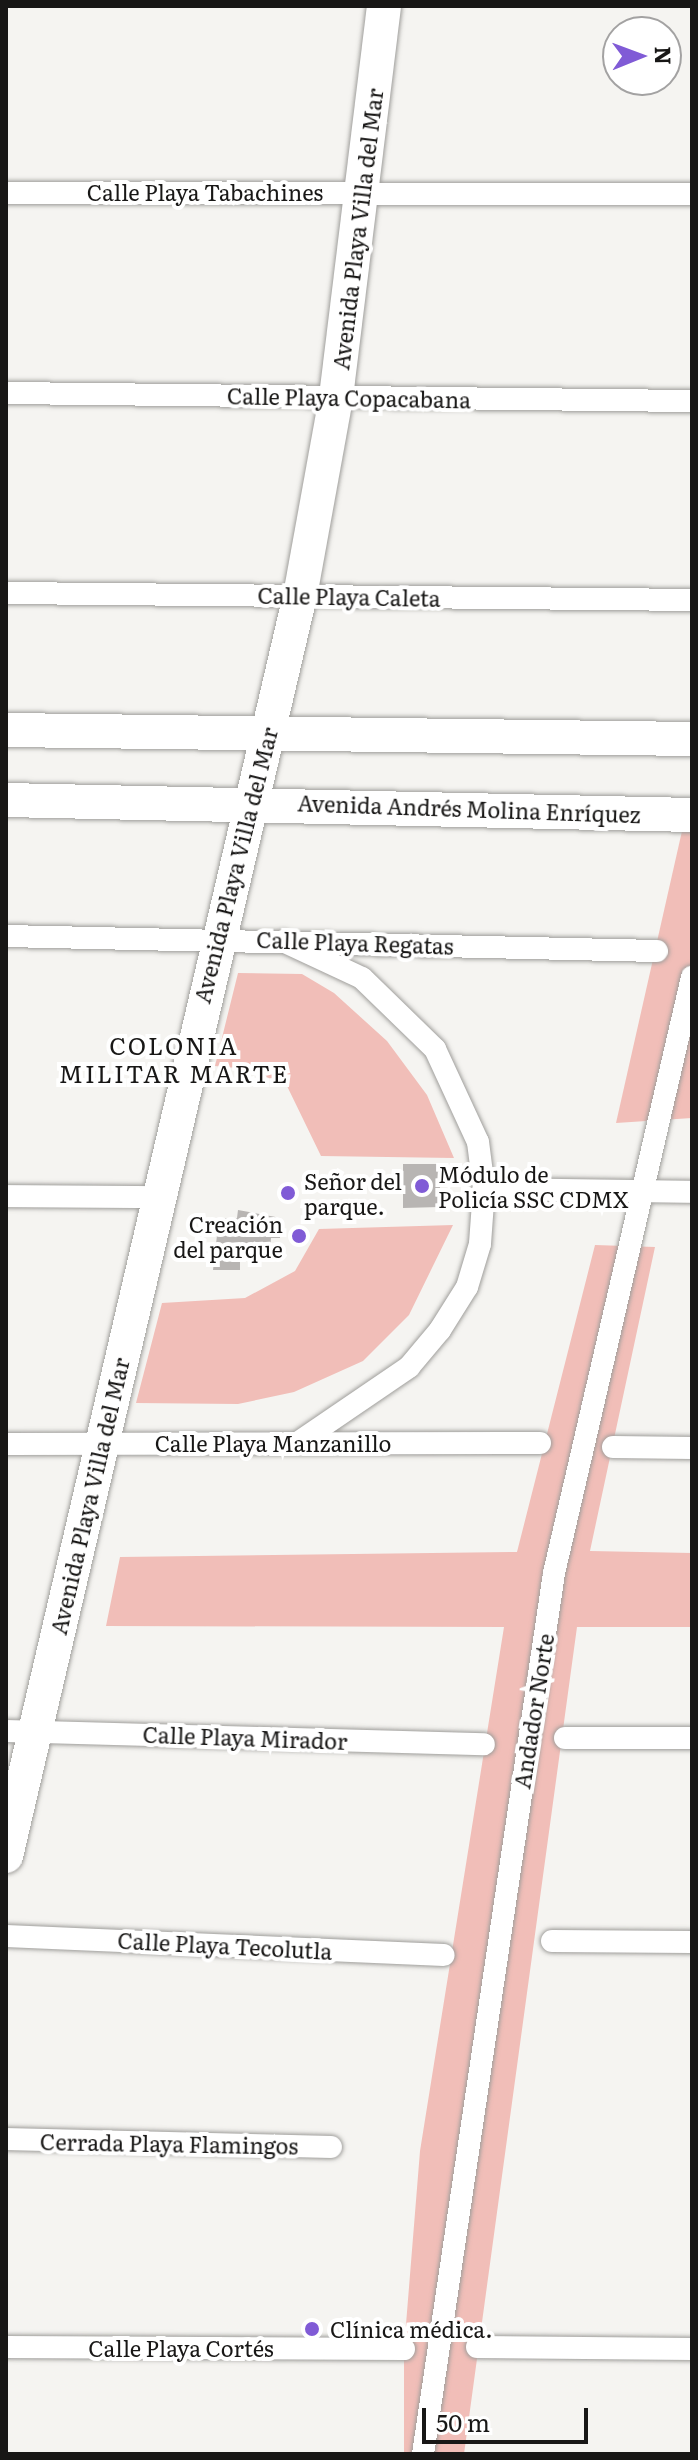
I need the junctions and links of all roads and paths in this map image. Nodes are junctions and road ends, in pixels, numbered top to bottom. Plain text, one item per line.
1 (384, 6) edge
2 (6, 193) edge
3 (363, 193) junction
4 (692, 194) edge
5 (6, 393) edge
6 (336, 397) junction
7 (692, 401) edge
8 (6, 593) edge
9 (300, 596) junction
10 (692, 600) edge
11 (6, 730) edge
12 (268, 734) junction
13 (692, 739) edge
14 (6, 800) edge
15 (252, 801) junction
16 (692, 815) edge
17 (6, 936) edge
18 (215, 938) junction
19 (283, 941) junction
20 (657, 951) dead end
21 (692, 977) edge
22 (484, 1189) junction
23 (641, 1191) junction
24 (692, 1192) edge
25 (6, 1196) edge
26 (159, 1197) junction
27 (299, 1442) junction
28 (101, 1443) junction
29 (540, 1443) dead end
30 (6, 1444) edge
31 (613, 1447) dead end
32 (692, 1448) edge
33 (19, 1731) edge
34 (565, 1738) dead end
35 (692, 1738) edge
36 (484, 1744) dead end
37 (6, 1856) edge
38 (6, 1936) edge
39 (552, 1941) dead end
40 (692, 1942) edge
41 (444, 1955) dead end
42 (6, 2139) edge
43 (331, 2147) dead end
44 (6, 2347) edge
45 (477, 2347) dead end
46 (404, 2349) dead end
47 (692, 2349) edge
48 (423, 2454) edge

1 - 3 main road, Avenida Playa Villa del Mar
2 - 3 street, Calle Playa Tabachines
3 - 4 street, Calle Playa Tabachines
3 - 6 main road, Avenida Playa Villa del Mar
5 - 6 street, Calle Playa Copacabana
6 - 7 street, Calle Playa Copacabana
6 - 9 main road, Avenida Playa Villa del Mar
8 - 9 street, Calle Playa Caleta
9 - 10 street, Calle Playa Caleta
9 - 12 main road, Avenida Playa Villa del Mar
11 - 12 main road
12 - 13 main road
12 - 15 main road, Avenida Playa Villa del Mar
14 - 15 main road, Avenida Andrés Molina Enríquez
15 - 16 main road, Avenida Andrés Molina Enríquez
15 - 18 main road, Avenida Playa Villa del Mar
17 - 18 street, Calle Playa Regatas
18 - 19 street, Calle Playa Regatas
18 - 26 main road, Avenida Playa Villa del Mar
19 - 20 street, Calle Playa Regatas
19 - 22 street
21 - 23 street, Andador Norte
22 - 23 street
22 - 27 street
23 - 24 street
23 - 48 street, Andador Norte
25 - 26 street
26 - 28 main road, Avenida Playa Villa del Mar
27 - 28 street, Calle Playa Manzanillo
27 - 29 street, Calle Playa Manzanillo
28 - 30 street, Calle Playa Manzanillo
28 - 33 main road, Avenida Playa Villa del Mar
31 - 32 street
33 - 36 street, Calle Playa Mirador
33 - 37 main road, Avenida Playa Villa del Mar
34 - 35 street
38 - 41 street, Calle Playa Tecolutla
39 - 40 street
42 - 43 street, Cerrada Playa Flamingos
44 - 46 street, Calle Playa Cortés
45 - 47 street

